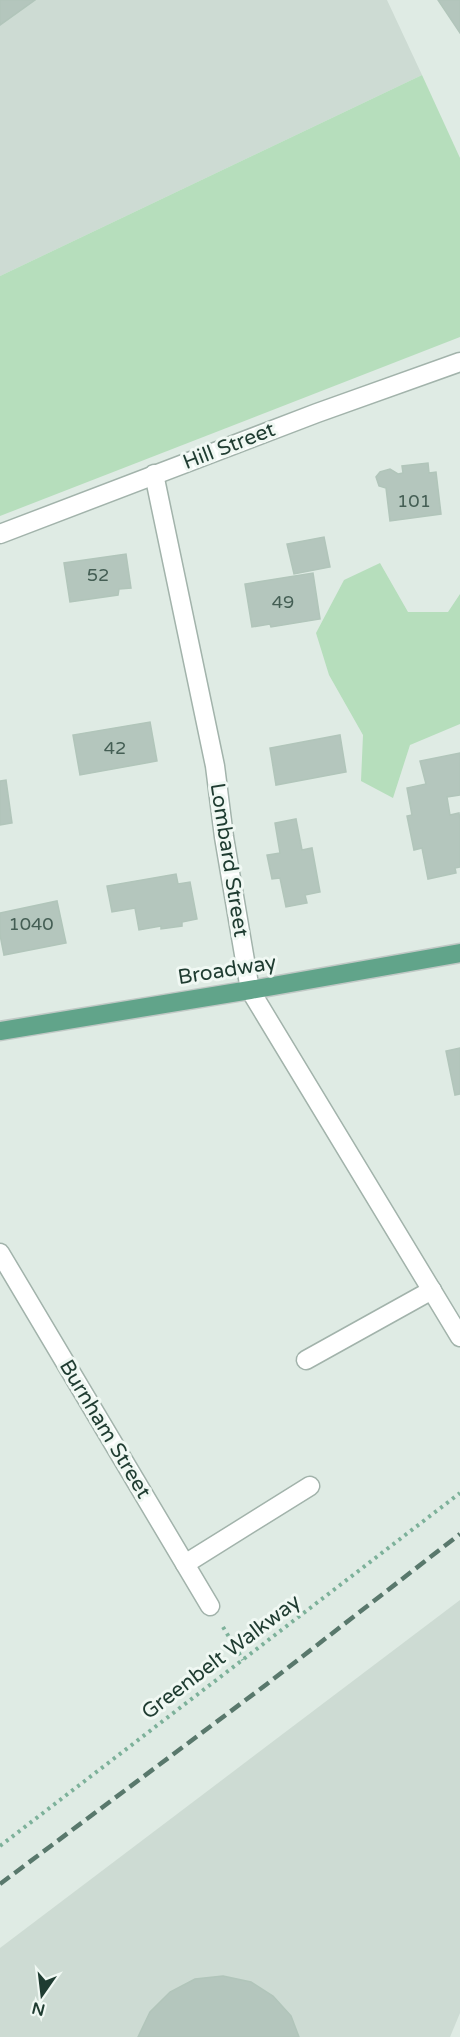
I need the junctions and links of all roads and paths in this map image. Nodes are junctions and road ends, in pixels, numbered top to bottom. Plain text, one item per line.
1 (460, 362) edge
2 (154, 474) junction
3 (0, 534) edge
4 (460, 953) edge
5 (250, 990) junction
6 (0, 1031) edge
7 (0, 1253) edge
8 (432, 1290) junction
9 (453, 1314) edge
10 (460, 1337) edge
11 (306, 1360) dead end
12 (310, 1486) dead end
13 (460, 1493) edge
14 (185, 1564) junction
15 (210, 1606) joint
16 (243, 1660) junction
17 (0, 1846) edge

1 - 2 street, Hill Street
2 - 3 street, Hill Street
2 - 5 street, Lombard Street
4 - 5 main road, Broadway
5 - 6 main road, Broadway
5 - 8 street, Lombard Street
7 - 14 street, Burnham Street
8 - 9 street, Lombard Street
8 - 11 street
9 - 10 street, Lombard Street
12 - 14 street
13 - 16 path, Greenbelt Walkway
14 - 15 street, Burnham Street
15 - 16 path
16 - 17 path, Greenbelt Walkway

